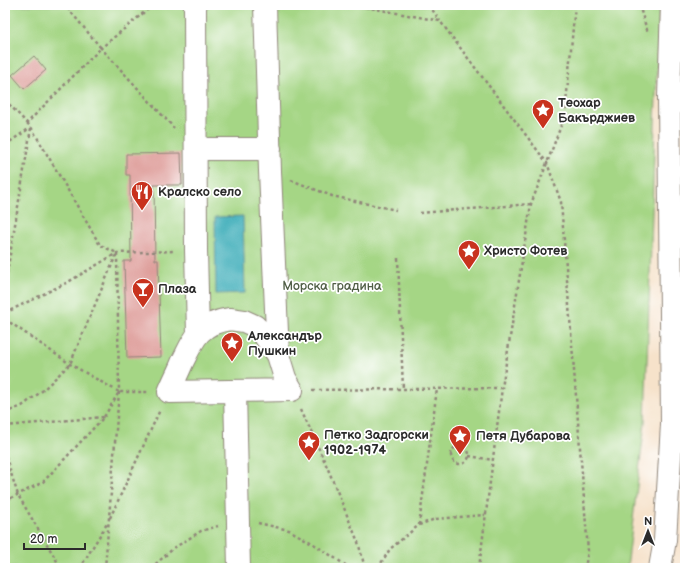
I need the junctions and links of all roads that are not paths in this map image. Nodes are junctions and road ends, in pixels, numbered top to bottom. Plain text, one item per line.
1 (195, 5) edge
2 (265, 5) edge
3 (672, 5) edge
4 (196, 149) junction
5 (270, 149) junction
6 (198, 334) junction
7 (278, 355) junction
8 (235, 391) junction
9 (238, 568) edge
10 (660, 568) edge

1 - 4 street
2 - 5 street
3 - 10 street
4 - 5 street
4 - 6 street
5 - 7 street
6 - 7 street
6 - 8 street
7 - 8 street
8 - 9 street

